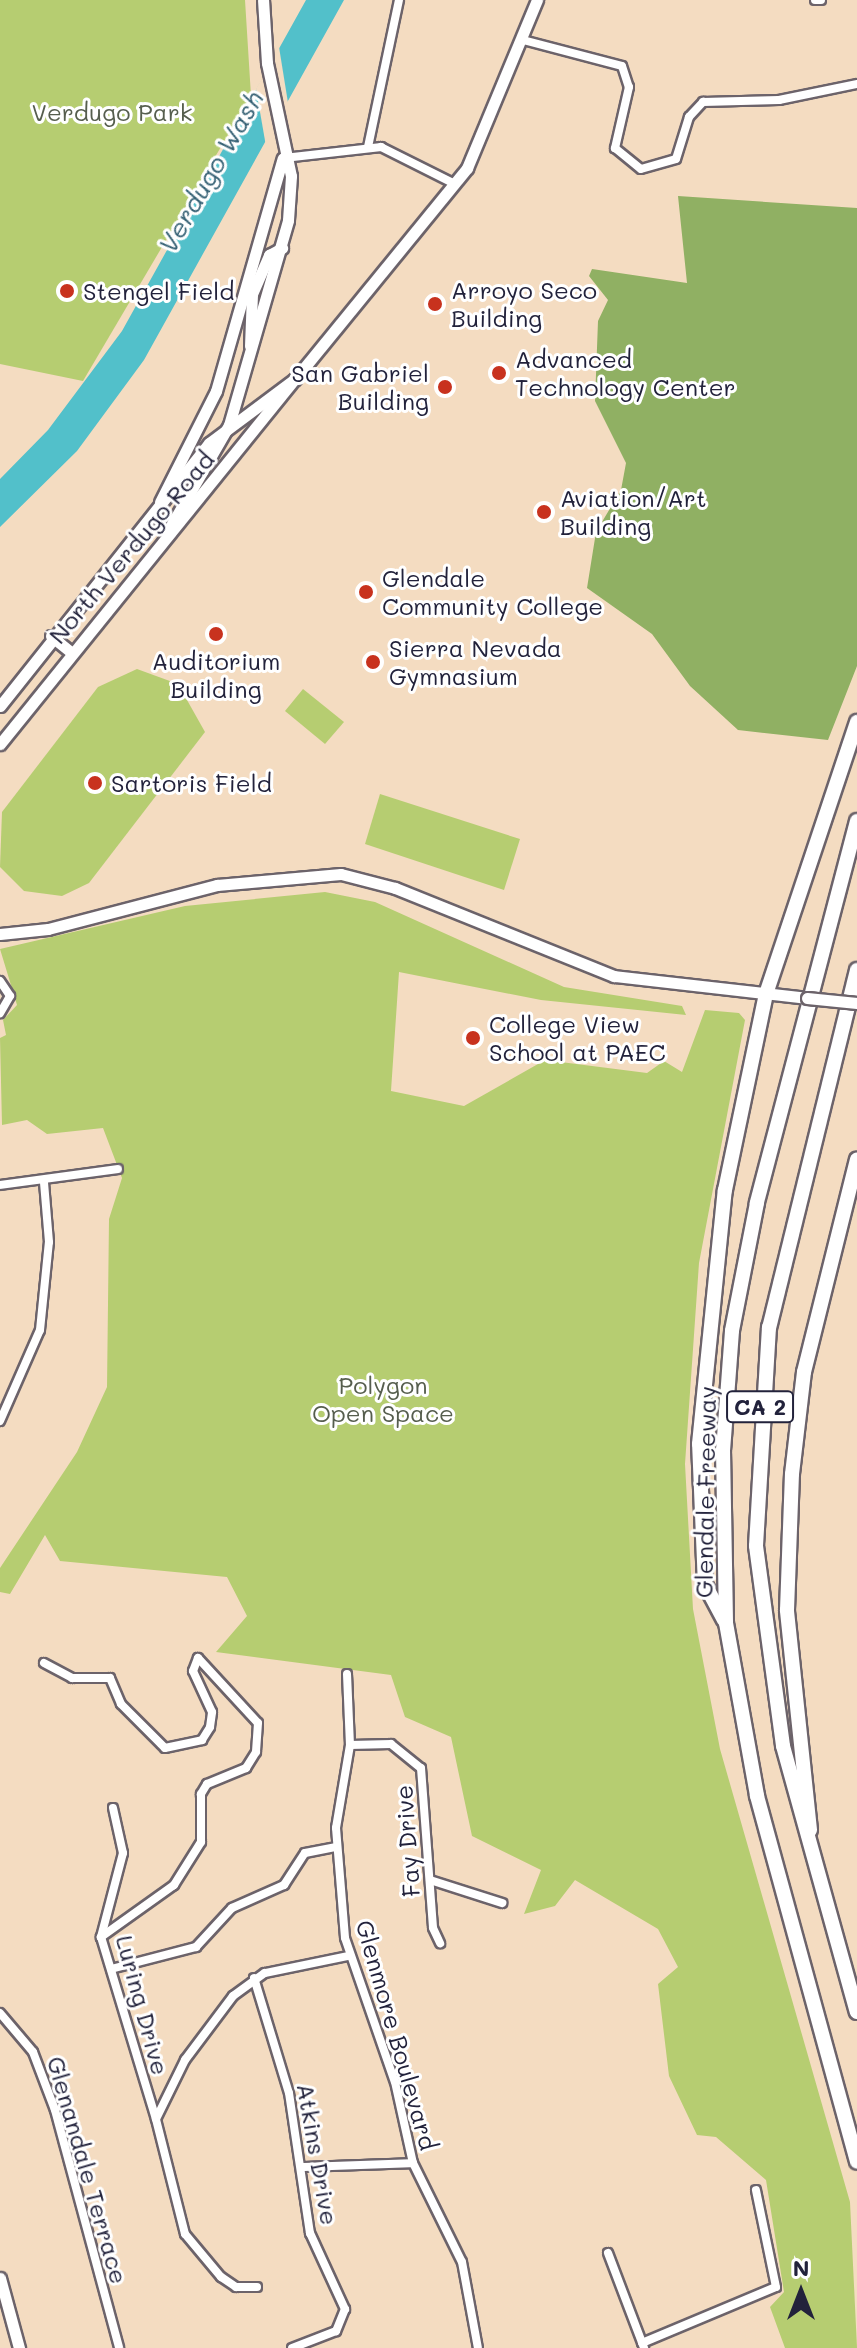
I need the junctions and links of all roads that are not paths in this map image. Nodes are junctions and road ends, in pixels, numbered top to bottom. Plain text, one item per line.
1 (263, 0) edge
2 (399, 0) edge
3 (537, 0) edge
4 (523, 40) junction
5 (857, 84) edge
6 (368, 147) junction
7 (283, 158) junction
8 (455, 184) junction
9 (282, 248) junction
10 (248, 293) junction
11 (251, 350) junction
12 (295, 379) junction
13 (229, 425) junction
14 (155, 512) junction
15 (169, 529) junction
16 (51, 636) junction
17 (72, 653) junction
18 (0, 706) edge
19 (857, 722) edge
20 (0, 744) edge
21 (857, 821) edge
22 (0, 934) edge
23 (857, 970) edge
24 (0, 981) edge
25 (766, 994) junction
26 (857, 1003) edge
27 (0, 1013) edge
28 (857, 1160) edge
29 (118, 1169) dead end
30 (44, 1182) junction
31 (0, 1185) edge
32 (0, 1421) edge
33 (726, 1623) junction
34 (44, 1663) dead end
35 (347, 1674) dead end
36 (350, 1745) junction
37 (113, 1808) dead end
38 (336, 1847) junction
39 (810, 1850) junction
40 (430, 1880) junction
41 (502, 1903) dead end
42 (101, 1937) junction
43 (440, 1943) dead end
44 (348, 1956) junction
45 (111, 1969) junction
46 (254, 1978) junction
47 (857, 2012) edge
48 (0, 2013) edge
49 (156, 2119) junction
50 (857, 2162) edge
51 (413, 2163) junction
52 (301, 2167) junction
53 (756, 2190) dead end
54 (608, 2253) dead end
55 (0, 2278) edge
56 (257, 2287) dead end
57 (643, 2345) edge
58 (19, 2348) edge
59 (119, 2348) edge
60 (292, 2348) edge
61 (478, 2348) edge

1 - 7 main road
2 - 6 street
3 - 4 main road, North Verdugo Road
4 - 5 street
4 - 8 main road, North Verdugo Road
6 - 7 street
6 - 8 street
7 - 9 main road
7 - 10 main road
8 - 12 main road, North Verdugo Road
9 - 10 main road
9 - 11 main road
10 - 11 main road
10 - 14 main road
11 - 13 main road
12 - 13 main road, North Verdugo Road
12 - 15 main road, North Verdugo Road
13 - 14 main road, North Verdugo Road
13 - 15 main road
14 - 16 main road, North Verdugo Road
15 - 17 main road, North Verdugo Road
16 - 17 main road
16 - 18 main road, North Verdugo Road
17 - 20 main road, North Verdugo Road
19 - 25 highway
21 - 33 highway, Glendale Freeway / CA 2
22 - 25 main road
23 - 39 highway, CA 2
24 - 27 street
25 - 26 main road, bridge
25 - 33 highway
28 - 39 highway
29 - 30 street
30 - 31 street
30 - 32 street
33 - 50 highway, Glendale Freeway / CA 2
34 - 42 street
35 - 36 street, Glenmore Boulevard
36 - 38 street, Glenmore Boulevard
36 - 40 street, Fay Drive
37 - 42 street, Luring Drive
38 - 44 street, Glenmore Boulevard
38 - 45 street
39 - 47 highway, CA 2
40 - 41 street
40 - 43 street, Fay Drive
42 - 45 street, Luring Drive
44 - 46 street
44 - 51 street, Glenmore Boulevard
45 - 49 street, Luring Drive
46 - 49 street
46 - 52 street, Atkins Drive
48 - 59 street, Glenandale Terrace
49 - 56 street, Luring Drive
51 - 52 street
51 - 61 street, Glenmore Boulevard
52 - 60 street, Atkins Drive
53 - 57 street
54 - 57 street
55 - 58 main road

